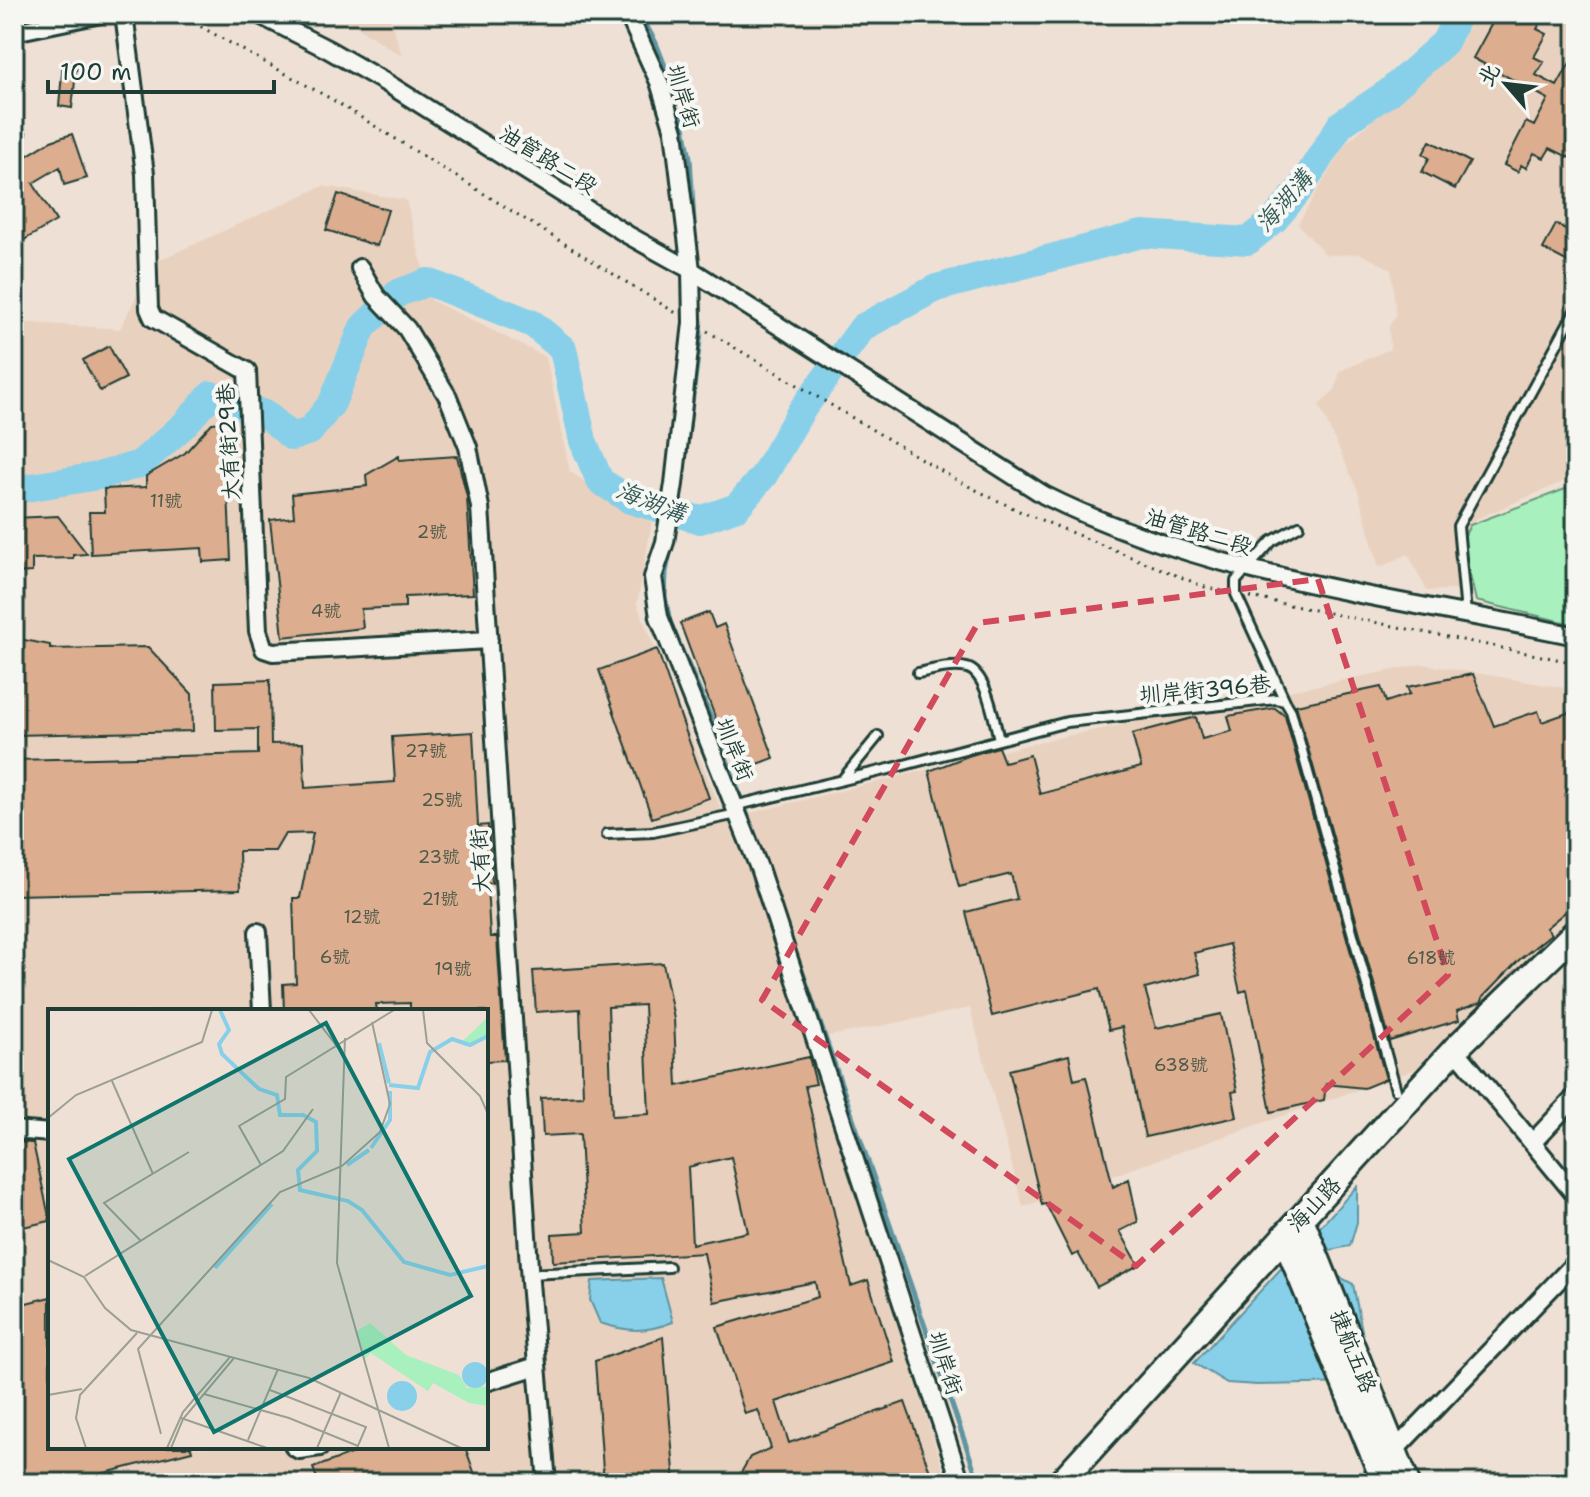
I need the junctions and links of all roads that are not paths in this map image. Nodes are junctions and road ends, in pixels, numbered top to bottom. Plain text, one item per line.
1 (101, 14) edge
2 (124, 14) edge
3 (258, 14) edge
4 (628, 14) edge
5 (14, 32) edge
6 (360, 268) dead end
7 (691, 270) junction
8 (1576, 309) edge
9 (1299, 526) dead end
10 (1244, 569) junction
11 (1466, 615) junction
12 (1576, 636) edge
13 (489, 640) junction
14 (918, 673) dead end
15 (1285, 701) junction
16 (878, 736) dead end
17 (999, 739) junction
18 (841, 781) junction
19 (735, 809) junction
20 (607, 834) dead end
21 (258, 932) dead end
22 (1576, 932) edge
23 (262, 1009) edge
24 (1455, 1049) junction
25 (1396, 1090) dead end
26 (1576, 1096) edge
27 (14, 1130) edge
28 (48, 1133) edge
29 (1533, 1142) junction
30 (1576, 1196) edge
31 (1301, 1219) junction
32 (1284, 1236) junction
33 (1576, 1262) edge
34 (669, 1267) dead end
35 (529, 1274) junction
36 (537, 1366) junction
37 (488, 1381) edge
38 (1394, 1451) junction
39 (547, 1483) edge
40 (961, 1483) edge
41 (1060, 1483) edge
42 (1385, 1483) edge
43 (1407, 1483) edge

1 - 5 street
2 - 13 street, 大有街29巷
3 - 7 street, 油管路二段
4 - 7 street, 圳岸街
6 - 13 street, 大有街
7 - 10 street, 油管路二段
7 - 19 street, 圳岸街
8 - 11 lane
9 - 10 lane
10 - 11 street, 油管路二段
10 - 15 lane
11 - 12 street, 油管路二段
13 - 35 street, 大有街
14 - 17 lane
15 - 17 lane, 圳岸街396巷
15 - 25 lane, 圳岸街396巷
16 - 18 lane
17 - 18 lane, 圳岸街396巷
18 - 19 lane, 圳岸街396巷
19 - 20 lane, 圳岸街396巷
19 - 40 street, 圳岸街
21 - 23 street
22 - 24 main road, 海山路
24 - 29 street
24 - 31 main road, 海山路
26 - 29 street
27 - 28 street
29 - 30 street
31 - 32 main road, 海山路
31 - 38 main road, 捷航五路
32 - 41 main road, 海山路
32 - 42 main road, 捷航五路
33 - 38 street
34 - 35 lane
35 - 36 street, 大有街
36 - 37 street
36 - 39 street, 大有街
38 - 43 main road, 捷航五路

